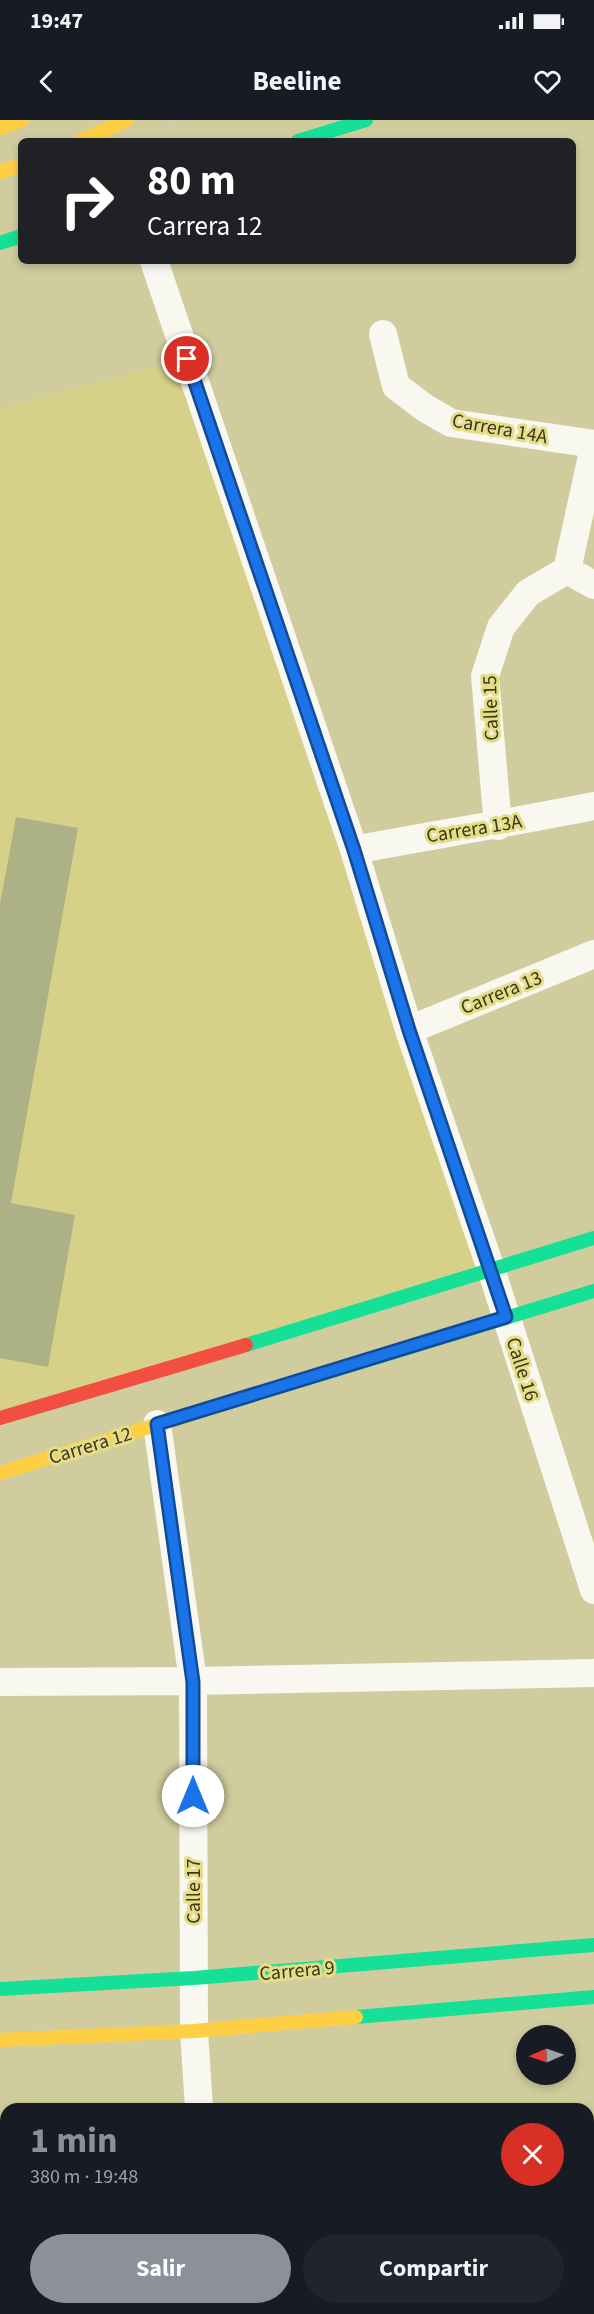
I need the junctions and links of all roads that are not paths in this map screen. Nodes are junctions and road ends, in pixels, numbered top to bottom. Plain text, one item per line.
1 (22, 120) edge
2 (127, 120) edge
3 (366, 120) edge
4 (0, 128) edge
5 (87, 138) edge
6 (308, 138) edge
7 (18, 166) edge
8 (0, 172) edge
9 (18, 237) edge
10 (0, 243) edge
11 (155, 264) edge
12 (383, 334) dead end
13 (594, 446) edge
14 (567, 570) junction
15 (594, 585) edge
16 (594, 806) edge
17 (498, 826) junction
18 (354, 850) junction
19 (594, 954) edge
20 (409, 1030) junction
21 (594, 1238) edge
22 (491, 1269) junction
23 (594, 1291) edge
24 (506, 1317) junction
25 (0, 1418) edge
26 (157, 1424) junction
27 (0, 1473) edge
28 (594, 1590) edge
29 (594, 1673) edge
30 (0, 1682) edge
31 (193, 1682) junction
32 (594, 1946) edge
33 (194, 1978) junction
34 (0, 1989) edge
35 (594, 1997) edge
36 (194, 2031) junction
37 (0, 2040) edge
38 (199, 2103) edge

1 - 4 main road
2 - 5 main road
3 - 6 main road
7 - 8 main road
9 - 10 main road
11 - 18 street, Calle 16
12 - 13 street, Carrera 14A
13 - 14 street
14 - 15 street
14 - 17 street, Calle 15
16 - 17 street, Carrera 13A
17 - 18 street, Carrera 13A
18 - 20 street, Calle 16
19 - 20 street, Carrera 13
20 - 22 street, Calle 16
21 - 22 main road
22 - 24 street, Calle 16
22 - 25 main road
23 - 24 main road, Carrera 12
24 - 26 main road, Carrera 12
24 - 28 street, Calle 16
26 - 27 main road, Carrera 12
26 - 31 street, Calle 17
29 - 31 street
30 - 31 street
31 - 33 street, Calle 17
32 - 33 main road, Carrera 9
33 - 34 main road, Carrera 9
33 - 36 street, Calle 17
35 - 36 main road
36 - 37 main road
36 - 38 street, Calle 17

